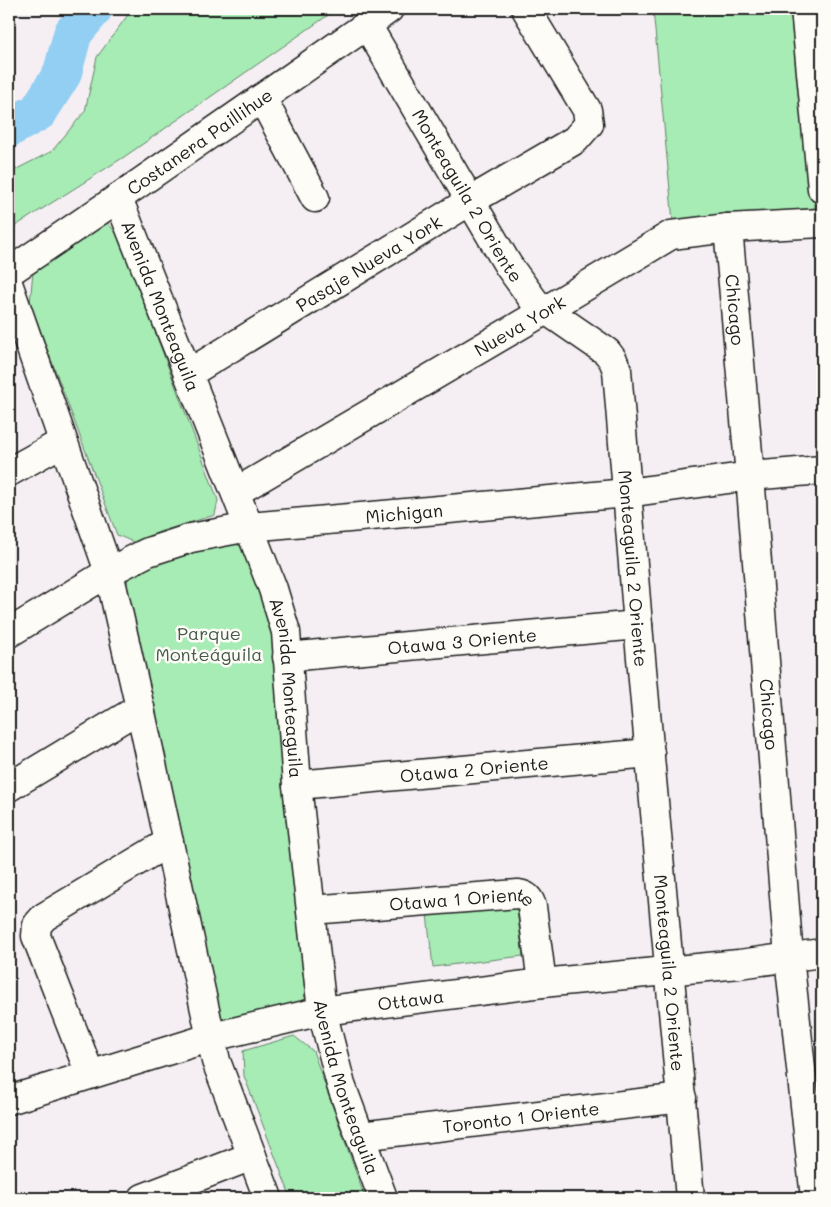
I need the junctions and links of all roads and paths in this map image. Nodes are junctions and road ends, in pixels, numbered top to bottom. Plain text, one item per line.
1 (389, 9) edge
2 (526, 9) edge
3 (805, 9) edge
4 (367, 26) junction
5 (262, 98) junction
6 (822, 189) edge
7 (118, 198) junction
8 (315, 198) dead end
9 (470, 201) junction
10 (822, 223) edge
11 (728, 228) junction
12 (9, 272) edge
13 (9, 286) edge
14 (546, 310) junction
15 (188, 374) junction
16 (63, 442) junction
17 (822, 470) edge
18 (9, 472) edge
19 (750, 476) junction
20 (236, 492) junction
21 (627, 492) junction
22 (249, 526) junction
23 (109, 572) junction
24 (638, 625) junction
25 (9, 633) edge
26 (287, 657) junction
27 (140, 708) junction
28 (650, 753) junction
29 (297, 785) junction
30 (9, 787) edge
31 (169, 842) junction
32 (311, 910) junction
33 (822, 953) edge
34 (789, 957) junction
35 (670, 970) junction
36 (542, 982) junction
37 (322, 1011) junction
38 (212, 1037) junction
39 (90, 1074) junction
40 (682, 1098) junction
41 (9, 1100) edge
42 (360, 1136) junction
43 (252, 1156) junction
44 (143, 1198) edge
45 (268, 1198) edge
46 (383, 1198) edge
47 (690, 1198) edge
48 (815, 1198) edge

1 - 4 street, Costanera Paillihue
2 - 9 street, Pasaje Nueva York
3 - 6 street
4 - 5 street, Costanera Paillihue
4 - 9 street, Monteaguila 2 Oriente
5 - 7 street, Costanera Paillihue
5 - 8 street
7 - 12 street, Costanera Paillihue
7 - 15 street, Avenida Monteaguila
9 - 14 street, Monteaguila 2 Oriente
9 - 15 street, Pasaje Nueva York
10 - 11 street, Nueva York
11 - 14 street, Nueva York
11 - 19 street, Chicago
13 - 16 street
14 - 20 street, Nueva York
14 - 21 street, Monteaguila 2 Oriente
15 - 20 street, Avenida Monteaguila
16 - 18 street
16 - 23 street
17 - 19 street, Michigan
19 - 21 street, Michigan
19 - 34 street, Chicago
20 - 22 street, Avenida Monteaguila
21 - 22 street, Michigan
21 - 24 street, Monteaguila 2 Oriente
22 - 23 street, Michigan
22 - 26 street, Avenida Monteaguila
23 - 25 street, Michigan
23 - 27 street
24 - 26 street, Otawa 3 Oriente
24 - 28 street, Monteaguila 2 Oriente
26 - 29 street, Avenida Monteaguila
27 - 30 street
27 - 31 street
28 - 29 street, Otawa 2 Oriente
28 - 35 street, Monteaguila 2 Oriente
29 - 32 street, Avenida Monteaguila
31 - 38 street
31 - 39 street
32 - 36 street, Otawa 1 Oriente
32 - 37 street, Avenida Monteaguila
33 - 34 street, Ottawa
34 - 35 street, Ottawa
34 - 48 street, Chicago
35 - 36 street, Ottawa
35 - 40 street, Monteaguila 2 Oriente
36 - 37 street, Ottawa
37 - 38 street, Ottawa
37 - 42 street, Avenida Monteaguila
38 - 39 street, Ottawa
38 - 43 street
39 - 41 street, Ottawa
40 - 42 street, Toronto 1 Oriente
40 - 47 street, Monteaguila 2 Oriente
42 - 46 street, Avenida Monteaguila
43 - 44 street
43 - 45 street

